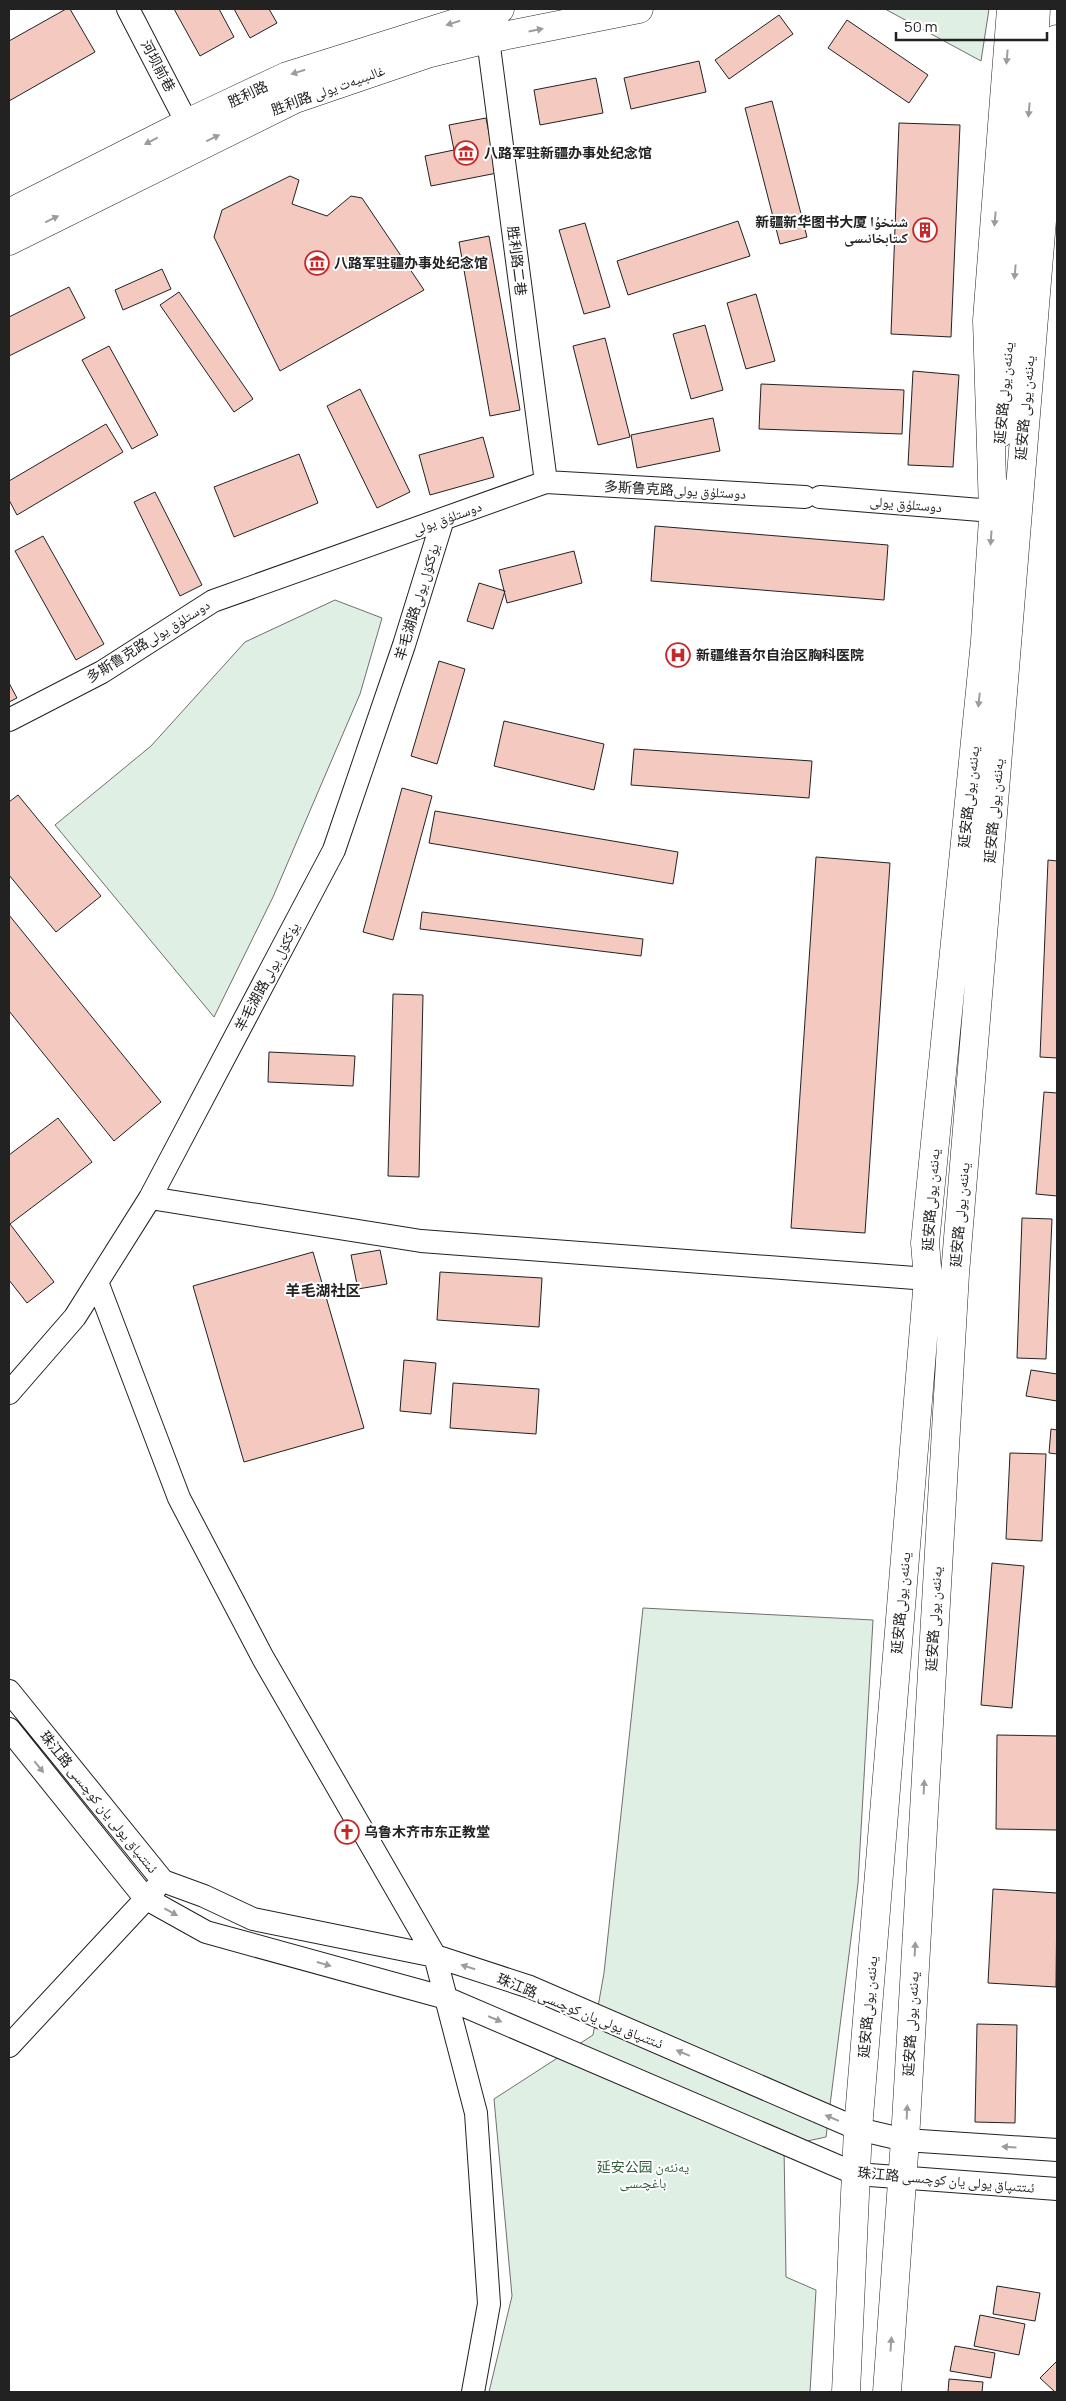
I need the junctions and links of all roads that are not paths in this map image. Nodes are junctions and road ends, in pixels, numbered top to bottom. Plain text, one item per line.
1 (128, 9) edge
2 (500, 9) edge
3 (639, 9) edge
4 (1011, 9) edge
5 (1036, 9) edge
6 (488, 40) junction
7 (1057, 40) edge
8 (1047, 85) edge
9 (188, 123) junction
10 (9, 213) edge
11 (9, 241) edge
12 (546, 482) junction
13 (812, 497) joint
14 (993, 511) junction
15 (443, 519) junction
16 (349, 553) joint
17 (9, 720) edge
18 (150, 1198) junction
19 (928, 1279) junction
20 (97, 1282) junction
21 (9, 1393) edge
22 (9, 1691) edge
23 (9, 1729) edge
24 (163, 1881) junction
25 (145, 1898) junction
26 (435, 1956) junction
27 (446, 1998) junction
28 (9, 2046) edge
29 (858, 2129) junction
30 (905, 2140) junction
31 (1057, 2150) edge
32 (856, 2174) junction
33 (902, 2179) junction
34 (1057, 2189) edge
35 (473, 2392) edge
36 (846, 2392) edge
37 (887, 2392) edge

1 - 9 street, 河坝前巷
2 -> 9 main road, 胜利路
6 -> 3 main road, 胜利路 غالىبىيەت يولى
4 -> 14 main road
5 - 8 main road, 延安路يەنئەن يولى
11 -> 6 main road, 胜利路 غالىبىيەت يولى
6 - 12 street, 胜利路二巷
7 - 8 main road, 延安路 يەنئەن يولى
8 -> 14 main road, 延安路يەنئەن يولى
30 -> 8 main road, 延安路 يەنئەن يولى
9 -> 10 main road, 胜利路
12 - 13 street, 多斯鲁克路دوستلۇق يولى
12 - 15 street, دوستلۇق يولى
13 - 14 street, دوستلۇق يولى
14 -> 19 main road, 延安路يەنئەن يولى
15 - 16 street, دوستلۇق يولى
15 - 18 street, 羊毛湖路يۇڭكۆل يولى
16 - 17 street, 多斯鲁克路دوستلۇق يولى
18 - 19 street
18 - 20 street, 羊毛湖路يۇڭكۆل يولى
19 - 29 main road, 延安路يەنئەن يولى
20 - 21 street, 羊毛湖路يۇڭكۆل يولى
20 - 26 street
22 - 24 street, 珠江路 ئىتتىپاق يولى يان كوچىسى
23 -> 25 street, 珠江路 ئىتتىپاق يولى يان كوچىسى
24 - 25 street
24 - 26 street, 珠江路 ئىتتىپاق يولى يان كوچىسى
25 -> 27 street, 珠江路 ئىتتىپاق يولى يان كوچىسى
25 - 28 street
26 - 27 street
29 -> 26 street, 珠江路 ئىتتىپاق يولى يان كوچىسى
27 -> 32 street, 珠江路 ئىتتىپاق يولى يان كوچىسى
27 - 35 street
29 - 30 street, 珠江路 ئىتتىپاق يولى يان كوچىسى
29 - 32 main road, 延安路يەنئەن يولى
31 -> 30 street, 珠江路 ئىتتىپاق يولى يان كوچىسى
30 - 33 main road, 延安路 يەنئەن يولى
32 - 33 street, 珠江路 ئىتتىپاق يولى يان كوچىسى
32 - 36 main road, 延安路يەنئەن يولى
33 - 34 street, 珠江路 ئىتتىپاق يولى يان كوچىسى
37 -> 33 main road, 延安路 يەنئەن يولى

